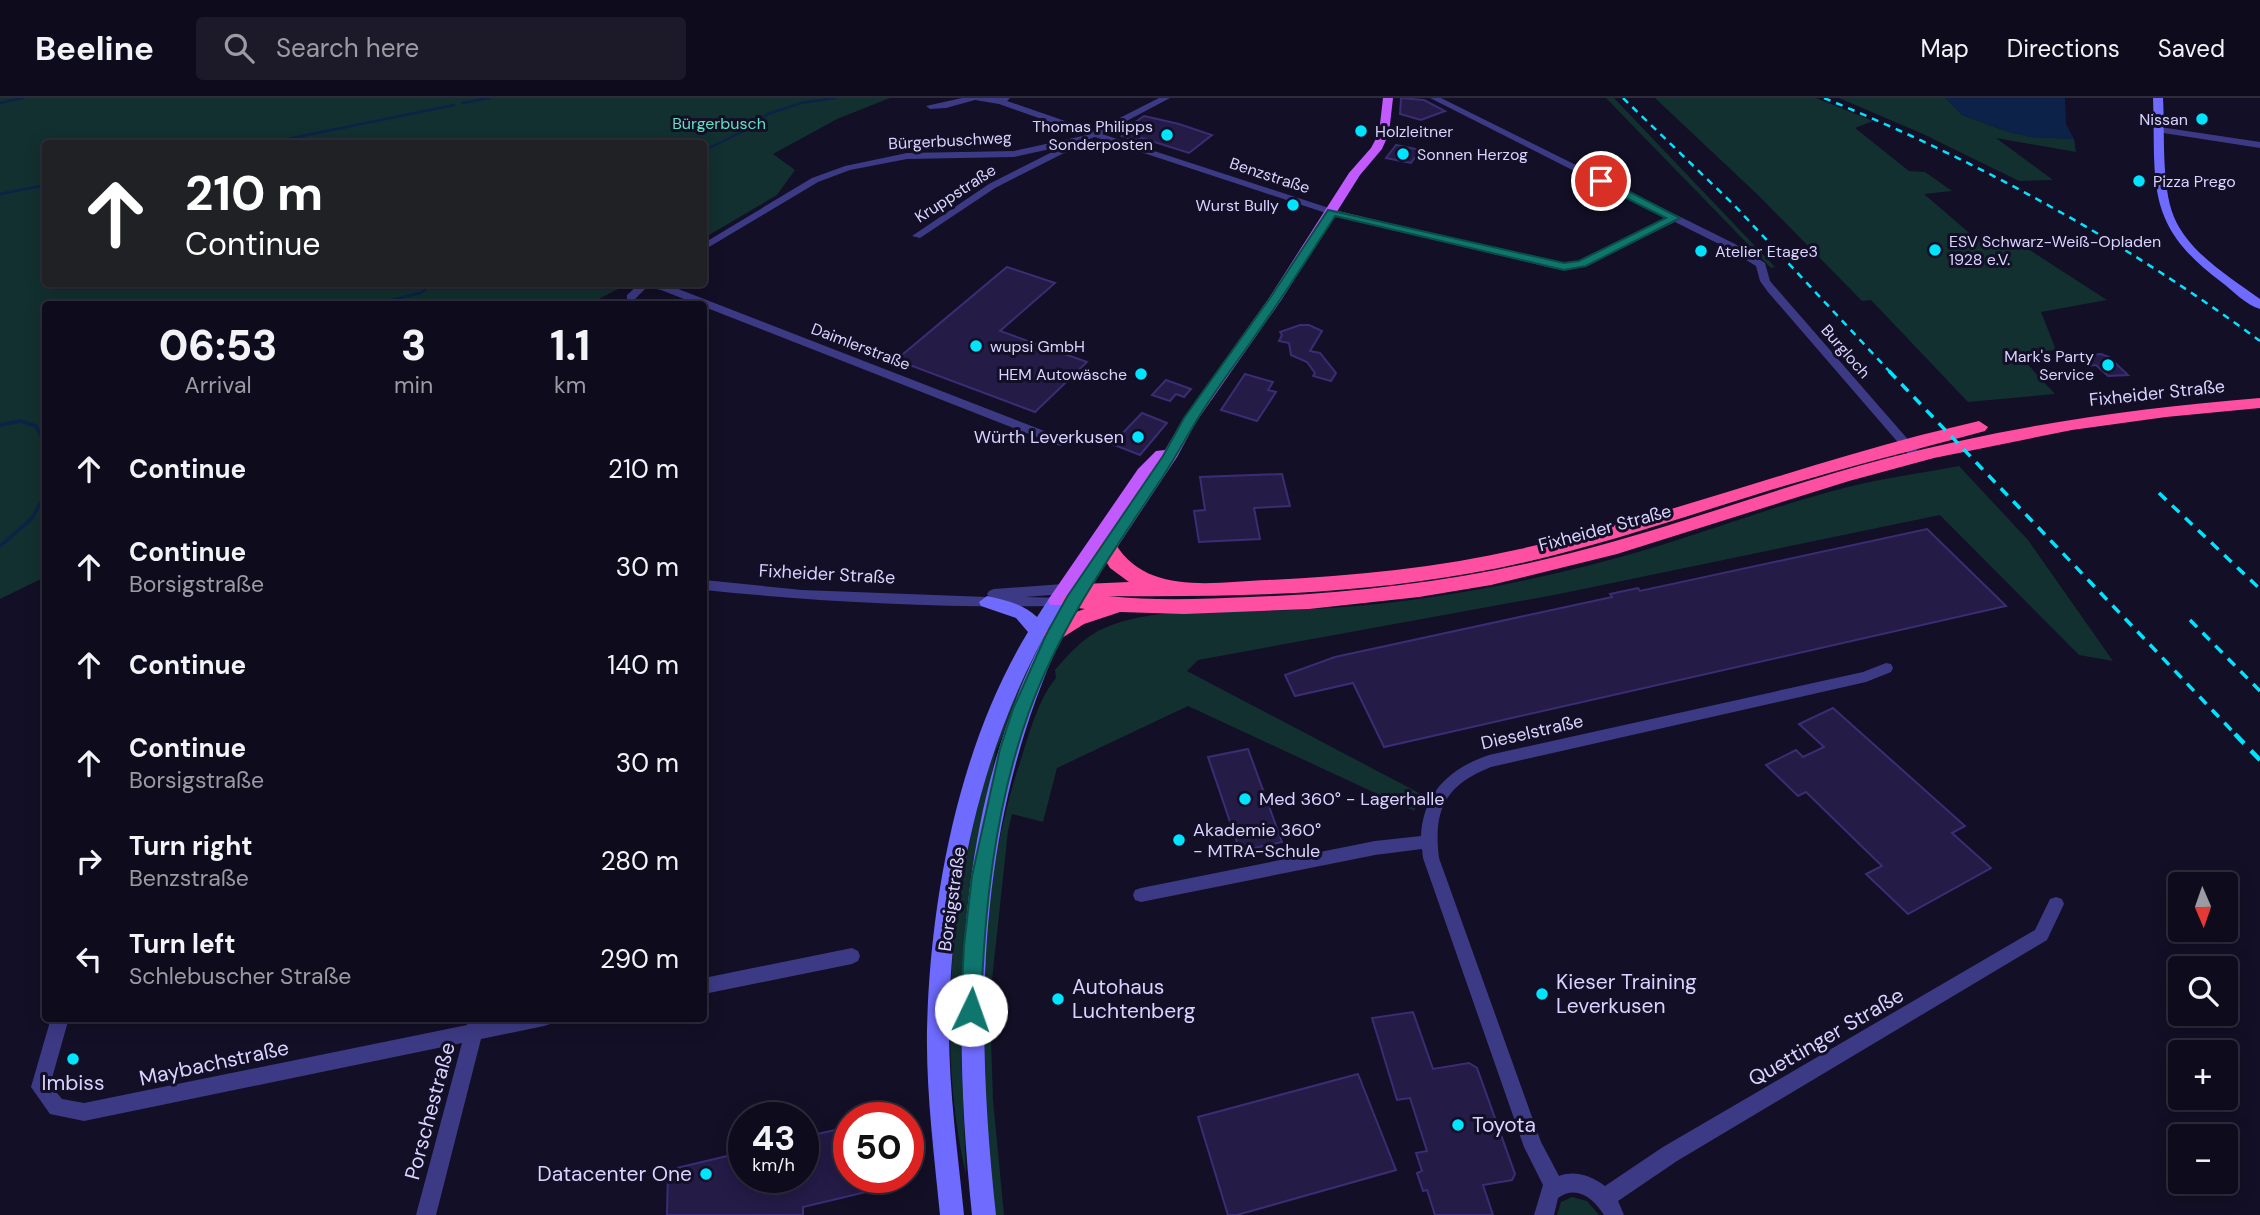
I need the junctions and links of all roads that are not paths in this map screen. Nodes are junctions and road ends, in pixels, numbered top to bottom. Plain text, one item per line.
1 (974, 98) edge
2 (1166, 98) edge
3 (1388, 98) edge
4 (1434, 98) edge
5 (2158, 98) edge
6 (1003, 100) edge
7 (930, 106) dead end
8 (2160, 131) junction
9 (1096, 134) junction
10 (1085, 139) junction
11 (2260, 145) edge
12 (1332, 212) junction
13 (1675, 218) junction
14 (917, 236) dead end
15 (707, 245) edge
16 (640, 287) edge
17 (664, 287) edge
18 (631, 297) dead end
19 (700, 301) edge
20 (707, 304) edge
21 (2260, 305) edge
22 (2260, 391) edge
23 (2260, 404) edge
24 (2019, 426) junction
25 (1061, 442) dead end
26 (1170, 451) junction
27 (1912, 451) dead end
28 (1887, 456) junction
29 (1108, 548) junction
30 (707, 585) edge
31 (1174, 590) junction
32 (1072, 592) junction
33 (948, 601) junction
34 (987, 602) junction
35 (1134, 606) junction
36 (1045, 632) junction
37 (1886, 668) dead end
38 (1428, 842) junction
39 (1142, 895) dead end
40 (2056, 904) dead end
41 (852, 956) dead end
42 (707, 985) edge
43 (59, 1022) edge
44 (510, 1022) edge
45 (476, 1026) edge
46 (1555, 1187) junction
47 (1610, 1206) edge
48 (426, 1215) edge
49 (952, 1215) edge
50 (984, 1215) edge
51 (1544, 1215) edge

1 - 6 street, Benzstraße
1 - 7 street
2 - 9 street, Bürgerbuschweg
3 - 12 main road
4 - 13 street
5 - 8 main road
6 - 9 street, Benzstraße
8 - 11 street
8 - 21 main road
9 - 10 street, Bürgerbuschweg
9 - 12 street, Benzstraße
10 - 14 street, Kruppstraße
10 - 15 street, Bürgerbuschweg
12 - 13 street, Benzstraße
12 - 26 main road
13 - 27 street, Burgloch
16 - 18 street
17 - 19 street, Daimlerstraße
20 - 25 street, Daimlerstraße
22 - 24 highway, Fixheider Straße
23 - 24 highway, Fixheider Straße
24 - 28 highway, Fixheider Straße
26 - 29 main road
26 - 32 main road
28 - 31 highway, Fixheider Straße
28 - 35 highway, Fixheider Straße
29 - 31 highway
29 - 32 main road
30 - 33 street, Fixheider Straße
31 - 32 highway, Fixheider Straße
32 - 33 street, Fixheider Straße
32 - 34 street, Fixheider Straße
32 - 35 highway, Fixheider Straße
32 - 36 main road
33 - 34 street, Fixheider Straße
34 - 36 main road
35 - 36 highway
36 - 49 main road, Borsigstraße
36 - 50 main road, Borsigstraße
37 - 38 street, Dieselstraße
38 - 39 street
38 - 46 street, Dieselstraße
40 - 47 street, Quettinger Straße
41 - 42 street
43 - 45 street, Maybachstraße
44 - 45 street
45 - 48 street, Porschestraße
46 - 47 street, Quettinger Straße
46 - 51 street

